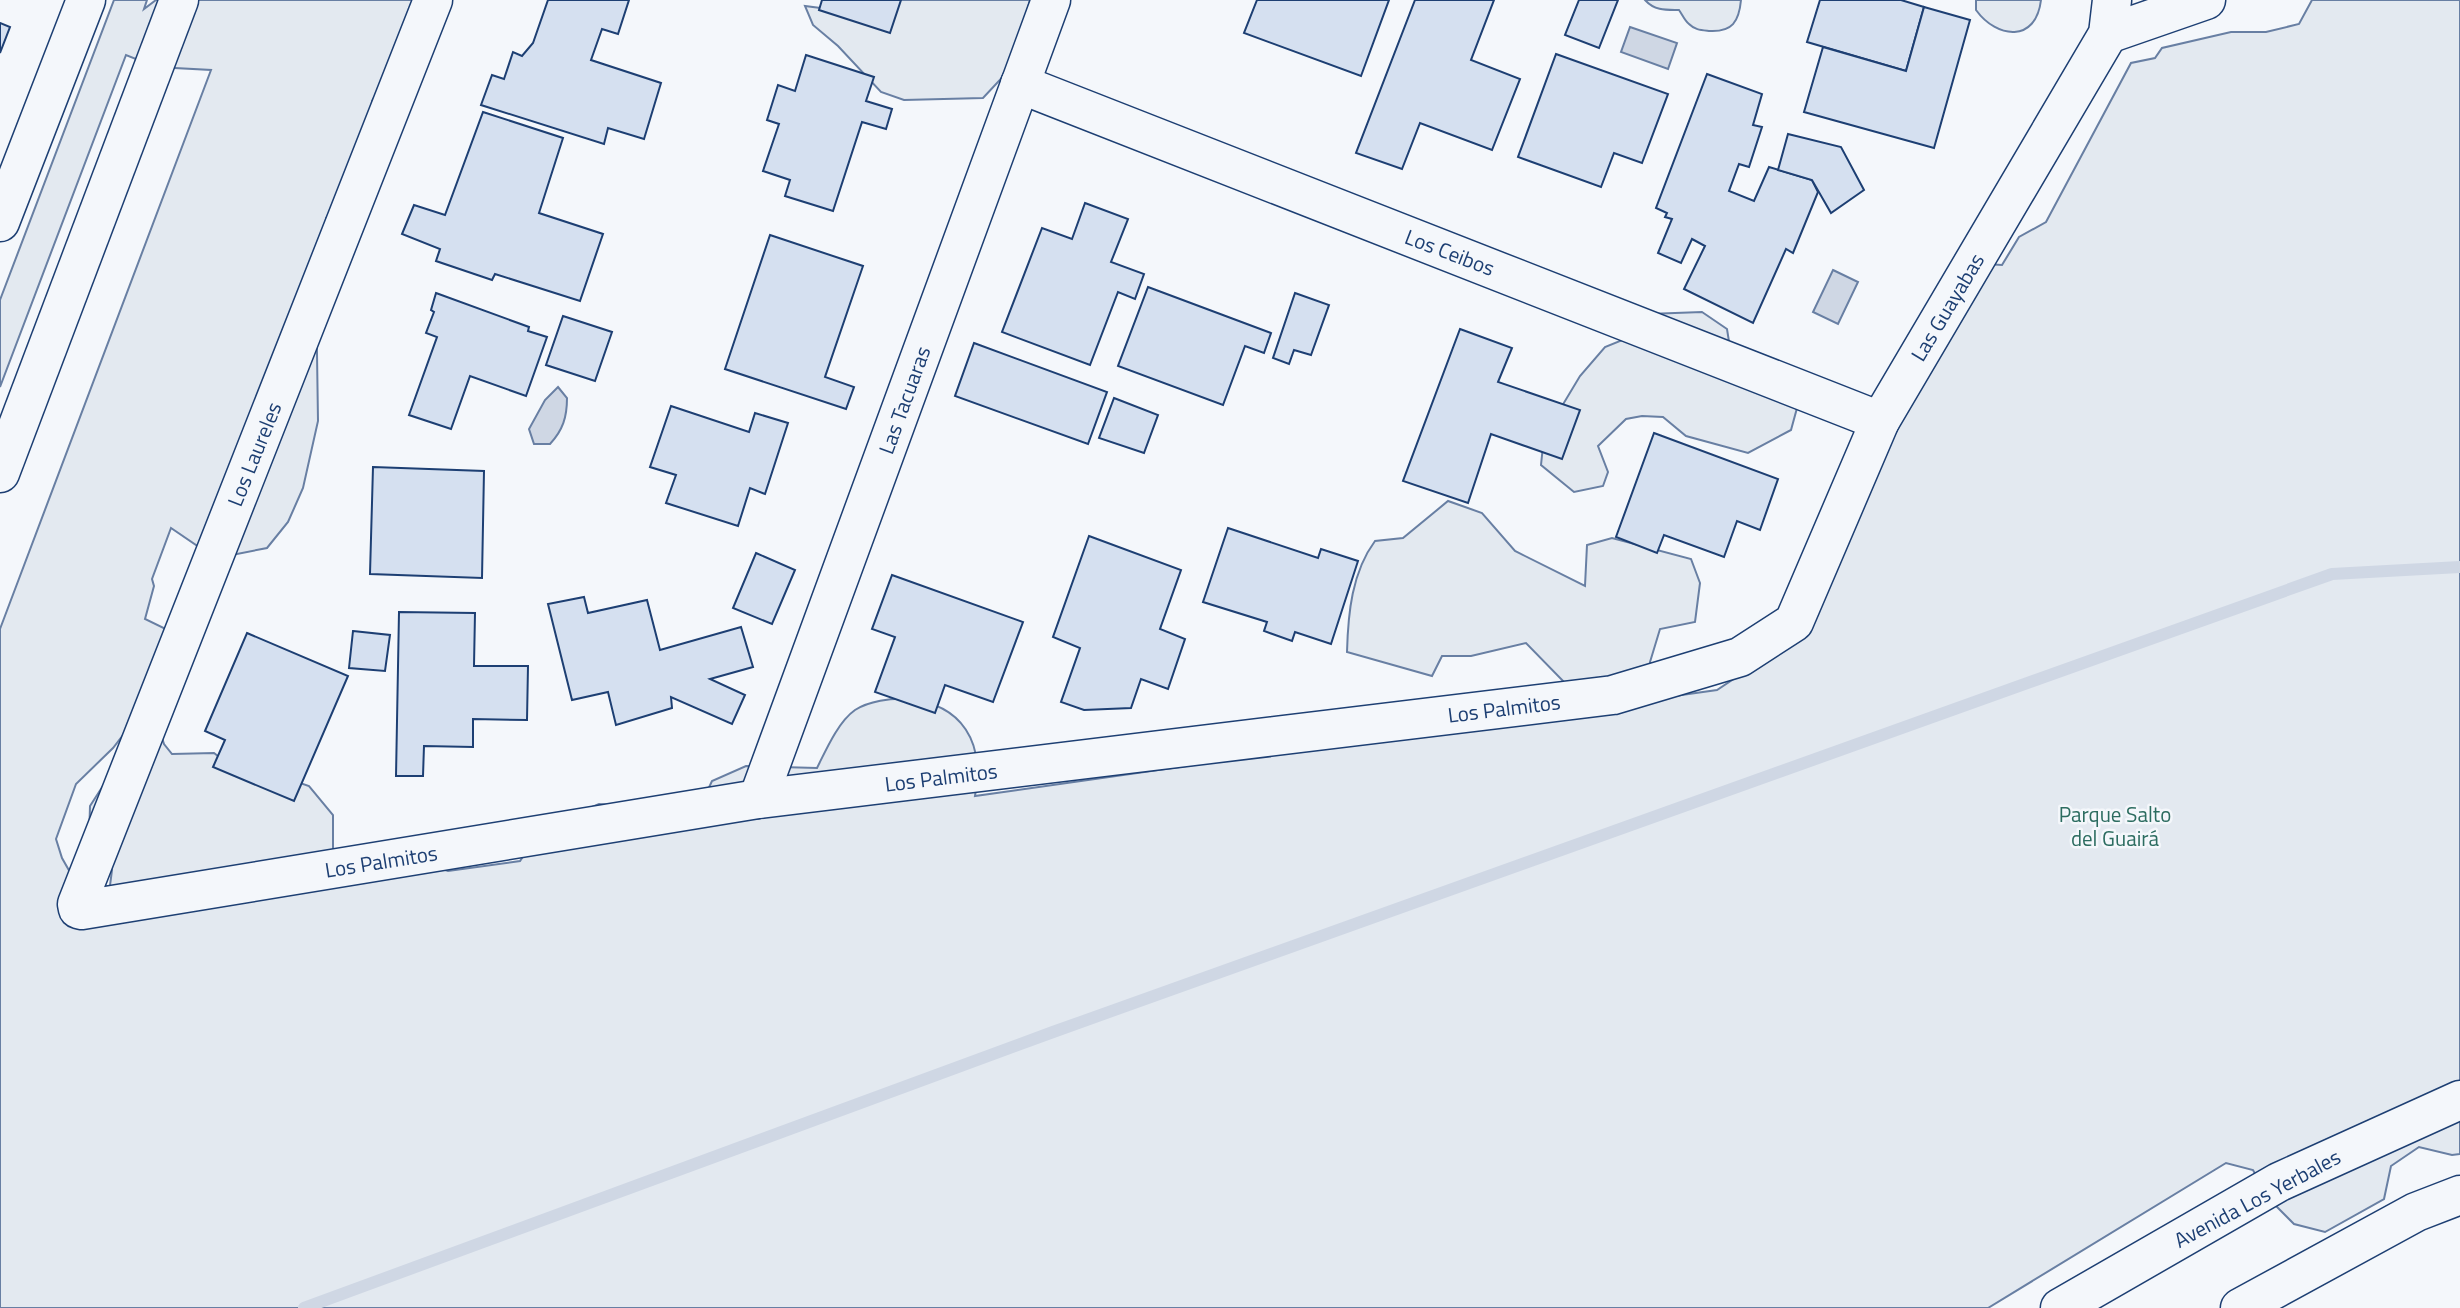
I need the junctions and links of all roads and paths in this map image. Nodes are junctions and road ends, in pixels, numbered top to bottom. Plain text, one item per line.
1 (86, 0) edge
2 (178, 0) edge
3 (433, 0) edge
4 (1051, 0) edge
5 (2206, 0) edge
6 (2110, 17) edge
7 (1020, 84) junction
8 (3, 207) edge
9 (1880, 421) junction
10 (0, 472) edge
11 (1794, 622) joint
12 (758, 799) junction
13 (78, 909) joint
14 (2460, 1100) edge
15 (2460, 1195) edge
16 (2060, 1308) edge
17 (2240, 1308) edge

1 - 8 main road
2 - 10 main road
3 - 13 main road, Los Laureles
4 - 7 main road, Las Tacuaras
5 - 6 main road
6 - 9 main road, Las Guayabas
7 - 9 main road, Los Ceibos
7 - 12 main road, Las Tacuaras
9 - 11 main road, Las Guayabas
11 - 12 main road, Los Palmitos
12 - 13 main road, Los Palmitos
14 - 16 main road, Avenida Los Yerbales
15 - 17 main road

